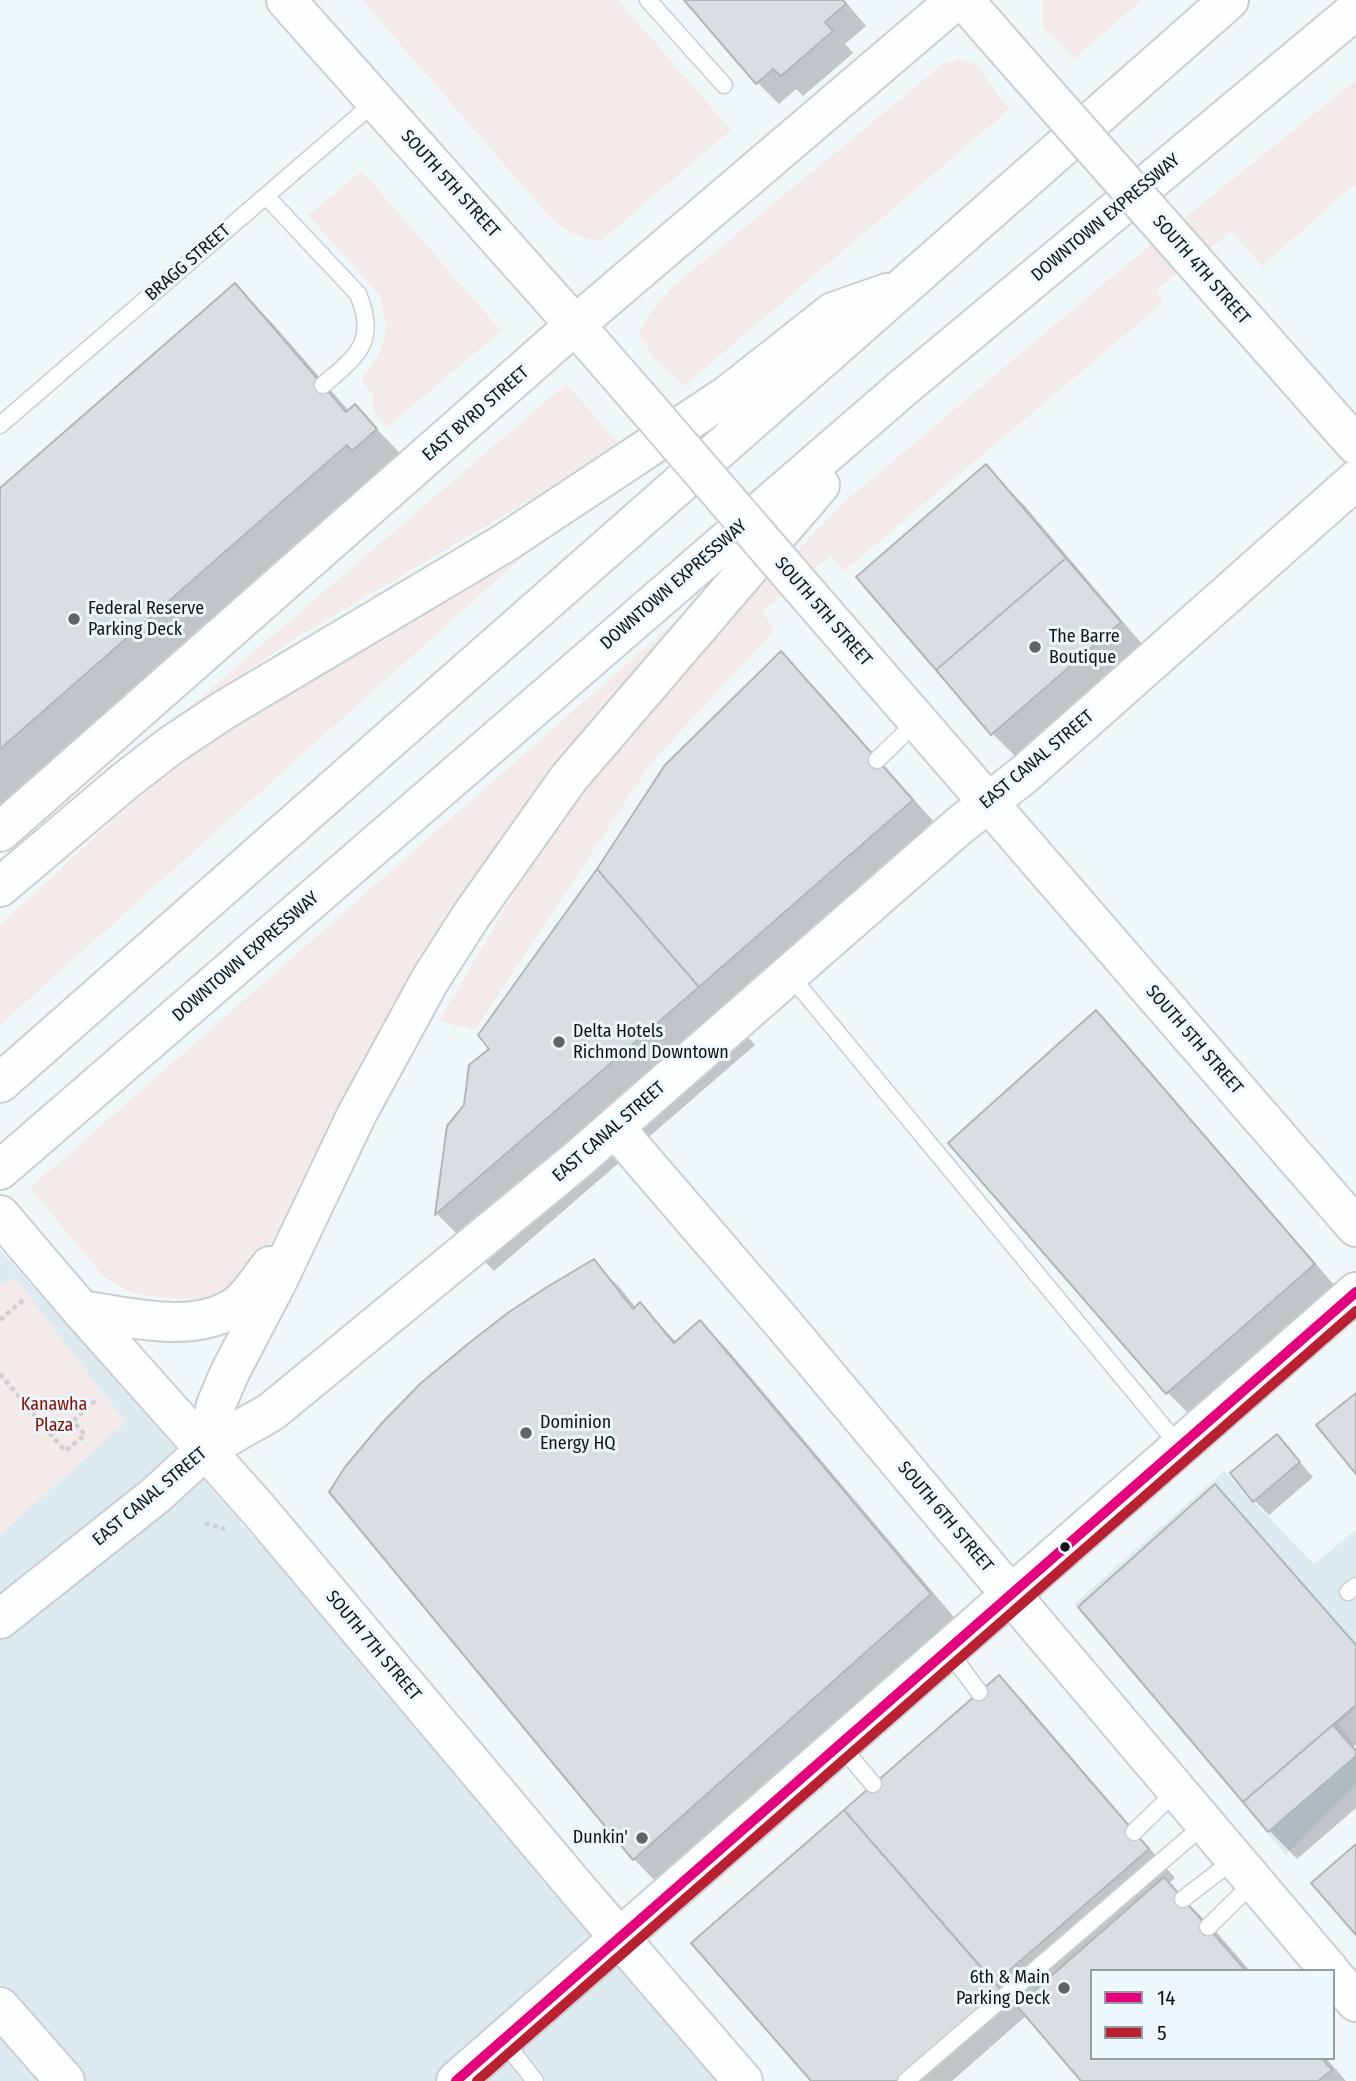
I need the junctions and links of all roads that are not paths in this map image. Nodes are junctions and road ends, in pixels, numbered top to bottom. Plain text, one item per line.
1 (286, 0) edge
2 (648, 0) edge
3 (956, 0) edge
4 (964, 0) edge
5 (1229, 0) edge
6 (1356, 10) edge
7 (724, 85) dead end
8 (376, 101) junction
9 (265, 196) junction
10 (905, 286) junction
11 (575, 325) junction
12 (323, 385) dead end
13 (905, 386) junction
14 (0, 425) edge
15 (1356, 445) edge
16 (1356, 480) edge
17 (917, 721) junction
18 (877, 760) dead end
19 (989, 803) junction
20 (0, 832) edge
21 (0, 887) edge
22 (789, 974) junction
23 (0, 1083) edge
24 (615, 1128) junction
25 (0, 1170) edge
26 (308, 1214) junction
27 (0, 1215) edge
28 (1356, 1227) edge
29 (1356, 1292) edge
30 (81, 1310) junction
31 (1180, 1447) junction
32 (206, 1449) junction
33 (1011, 1594) junction
34 (0, 1619) edge
35 (948, 1650) junction
36 (979, 1692) dead end
37 (840, 1745) junction
38 (873, 1784) dead end
39 (1177, 1790) junction
40 (1205, 1824) junction
41 (1134, 1832) dead end
42 (1244, 1870) junction
43 (1183, 1899) dead end
44 (1208, 1927) dead end
45 (619, 1938) junction
46 (1327, 1969) edge
47 (1335, 1977) edge
48 (1356, 2002) edge
49 (0, 2007) edge
50 (503, 2039) junction
51 (65, 2081) edge
52 (456, 2081) edge
53 (535, 2081) edge
54 (743, 2081) edge
55 (906, 2081) edge

1 - 8 main road, SOUTH 5TH STREET
2 - 7 lane
3 - 11 main road, EAST BYRD STREET
4 - 15 main road, SOUTH 4TH STREET, bridge
5 - 10 main road
6 - 13 main road, DOWNTOWN EXPRESSWAY
8 - 9 lane, BRAGG STREET
8 - 11 main road, SOUTH 5TH STREET
9 - 12 lane
9 - 14 lane, BRAGG STREET
10 - 21 main road
10 - 23 main road
11 - 17 main road, SOUTH 5TH STREET, bridge
11 - 20 main road, EAST BYRD STREET
13 - 25 main road, DOWNTOWN EXPRESSWAY
13 - 26 main road
16 - 19 main road, EAST CANAL STREET
17 - 18 lane
17 - 19 main road, SOUTH 5TH STREET
19 - 22 main road, EAST CANAL STREET
19 - 28 main road, SOUTH 5TH STREET
22 - 24 main road, EAST CANAL STREET
22 - 31 lane
24 - 32 main road, EAST CANAL STREET
24 - 33 main road, SOUTH 6TH STREET
26 - 30 main road
26 - 32 main road
27 - 30 main road, SOUTH 7TH STREET
29 - 31 main road
30 - 32 main road, SOUTH 7TH STREET
31 - 33 main road
32 - 34 main road, EAST CANAL STREET
32 - 45 main road, SOUTH 7TH STREET
33 - 35 main road
33 - 39 main road, SOUTH 6TH STREET
35 - 36 lane
35 - 37 main road
37 - 38 lane
37 - 45 main road
39 - 40 main road, SOUTH 6TH STREET
39 - 41 lane
40 - 42 main road, SOUTH 6TH STREET
40 - 55 lane
42 - 43 lane
42 - 44 lane
42 - 46 main road, SOUTH 6TH STREET
45 - 50 main road
45 - 54 main road, SOUTH 7TH STREET
47 - 48 main road
49 - 51 main road
50 - 52 main road
50 - 53 lane

